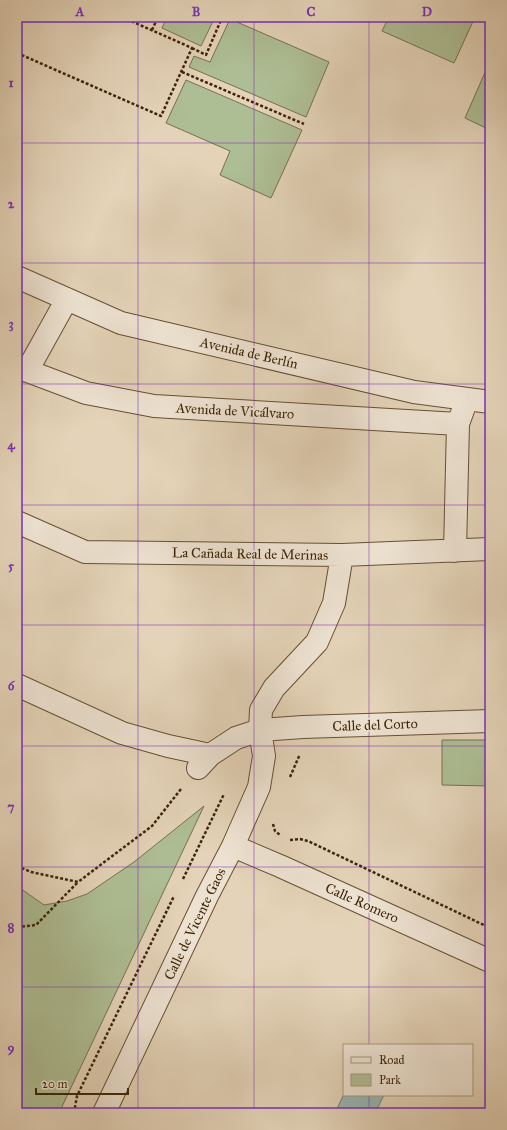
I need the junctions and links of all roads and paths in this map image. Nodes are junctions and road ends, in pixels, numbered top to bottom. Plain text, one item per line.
1 (122, 17) edge
2 (158, 17) edge
3 (221, 20) dead end
4 (152, 30) junction
5 (192, 48) junction
6 (17, 53) edge
7 (182, 72) junction
8 (304, 124) dead end
9 (17, 277) edge
10 (67, 299) junction
11 (22, 369) edge
12 (467, 399) junction
13 (490, 402) edge
14 (458, 424) junction
15 (17, 522) edge
16 (490, 549) edge
17 (455, 551) junction
18 (342, 555) junction
19 (17, 685) edge
20 (490, 721) edge
21 (260, 730) junction
22 (204, 762) junction
23 (226, 789) dead end
24 (233, 846) junction
25 (17, 866) edge
26 (78, 882) junction
27 (180, 884) dead end
28 (177, 891) dead end
29 (17, 927) edge
30 (490, 961) edge
31 (74, 1113) edge
32 (104, 1113) edge

1 - 4 path
2 - 4 path
3 - 5 path
4 - 5 path
5 - 7 path
6 - 7 path
7 - 8 path
9 - 10 street, Avenida de Berlín
10 - 11 street
10 - 12 street, Avenida de Berlín
11 - 14 street, Avenida de Vicálvaro
12 - 13 street, Avenida de Berlín
12 - 14 street
14 - 17 street
15 - 18 street, La Cañada Real de Merinas
16 - 17 street, La Cañada Real de Merinas
17 - 18 street, La Cañada Real de Merinas
18 - 21 street, Calle de Vicente Gaos
19 - 22 street
20 - 21 street, Calle del Corto
21 - 22 street, Calle del Corto
21 - 24 street, Calle de Vicente Gaos
22 - 26 path
23 - 27 path
24 - 30 street, Calle Romero
24 - 32 street, Calle de Vicente Gaos
25 - 26 path
26 - 29 path
28 - 31 path

